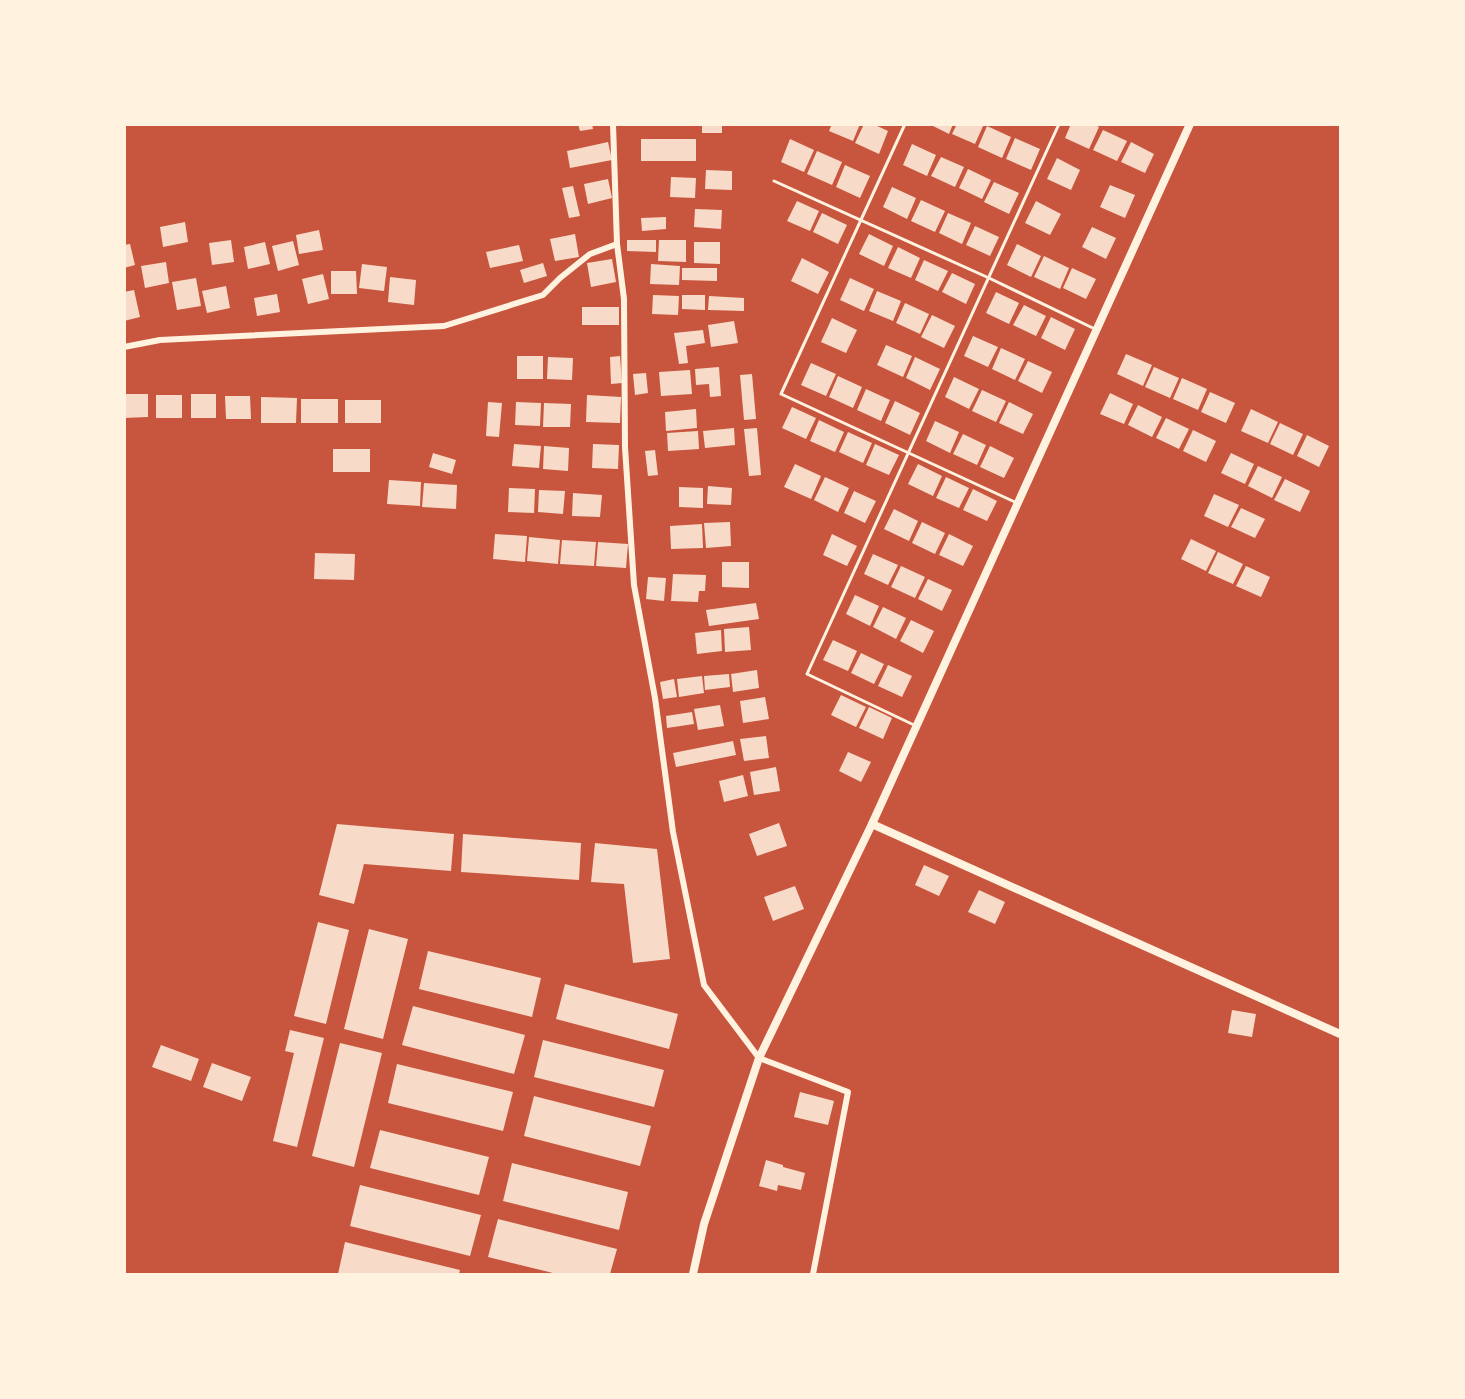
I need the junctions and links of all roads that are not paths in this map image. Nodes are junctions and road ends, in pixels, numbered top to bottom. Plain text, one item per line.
1 (613, 124) edge
2 (905, 124) edge
3 (1059, 124) edge
4 (1190, 124) edge
5 (774, 181) dead end
6 (860, 220) junction
7 (617, 244) junction
8 (989, 278) junction
9 (1097, 330) junction
10 (124, 347) edge
11 (909, 452) junction
12 (1018, 504) junction
13 (916, 726) junction
14 (872, 824) junction
15 (1341, 1034) edge
16 (759, 1058) junction
17 (693, 1275) edge
18 (813, 1275) edge

1 - 7 street
2 - 6 lane
3 - 8 lane
4 - 9 street
5 - 6 lane
6 - 8 lane
6 - 11 lane
7 - 10 street
7 - 16 street
8 - 9 lane
8 - 11 lane
9 - 12 street
11 - 12 lane
11 - 13 lane
12 - 13 street
13 - 14 street
14 - 15 street
14 - 16 street
16 - 17 street
16 - 18 street

